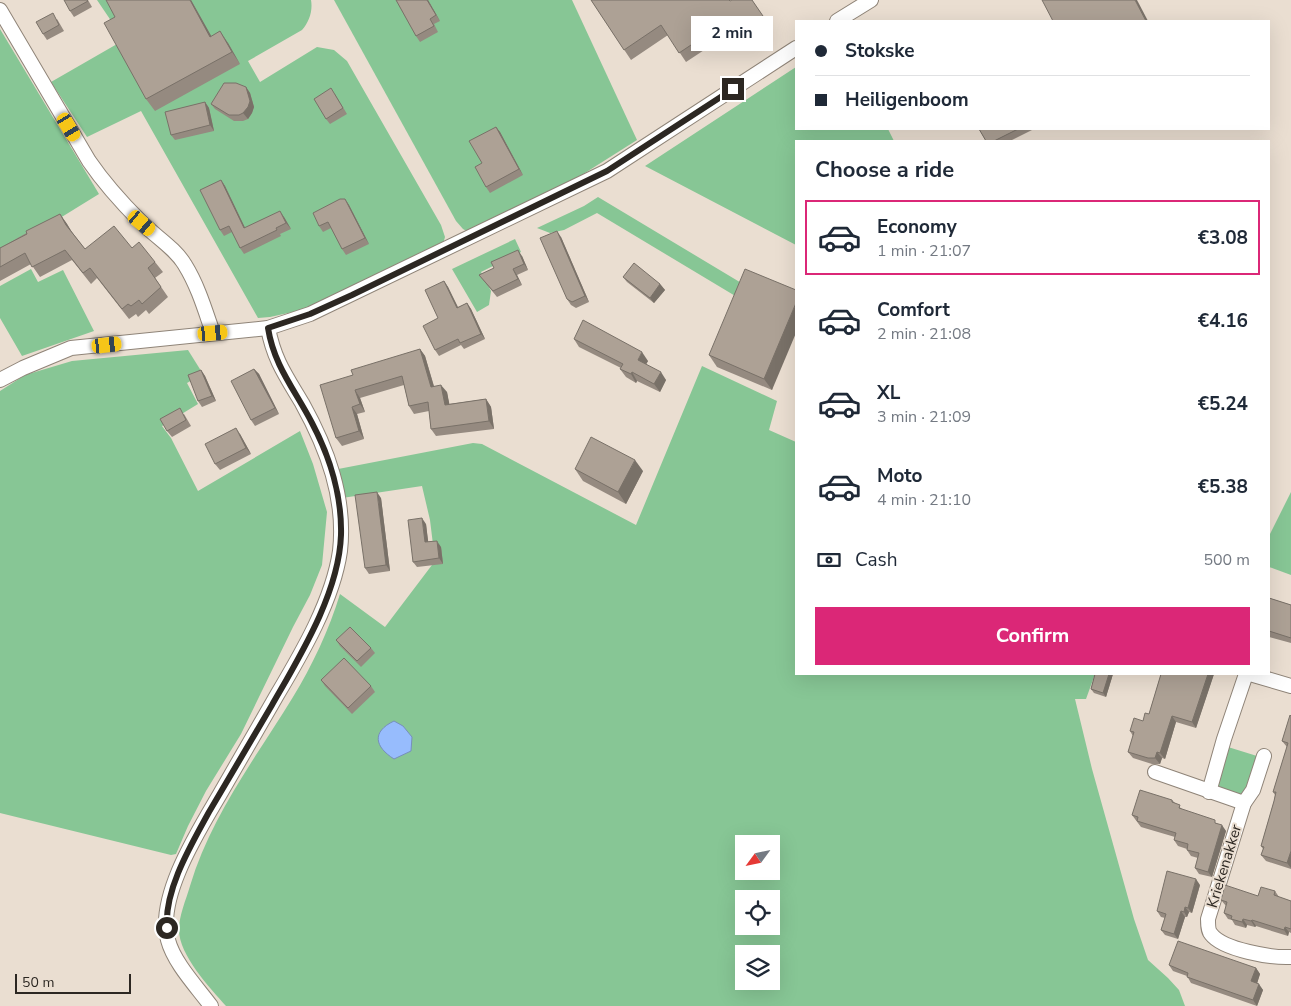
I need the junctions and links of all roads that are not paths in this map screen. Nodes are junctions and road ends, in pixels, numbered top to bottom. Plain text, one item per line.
1 (871, 0) edge
2 (0, 10) edge
3 (839, 20) edge
4 (795, 49) edge
5 (268, 328) junction
6 (213, 333) junction
7 (0, 380) edge
8 (1246, 675) edge
9 (1253, 675) edge
10 (1291, 686) edge
11 (1264, 756) dead end
12 (1155, 772) dead end
13 (1209, 792) junction
14 (1244, 803) junction
15 (1291, 957) edge
16 (211, 1006) edge

1 - 3 street
2 - 6 street
4 - 5 street
5 - 6 street
5 - 16 street
6 - 7 street
8 - 13 street
9 - 10 street
11 - 14 street, Kriekenakker
12 - 13 street
13 - 14 street
14 - 15 street, Kriekenakker

